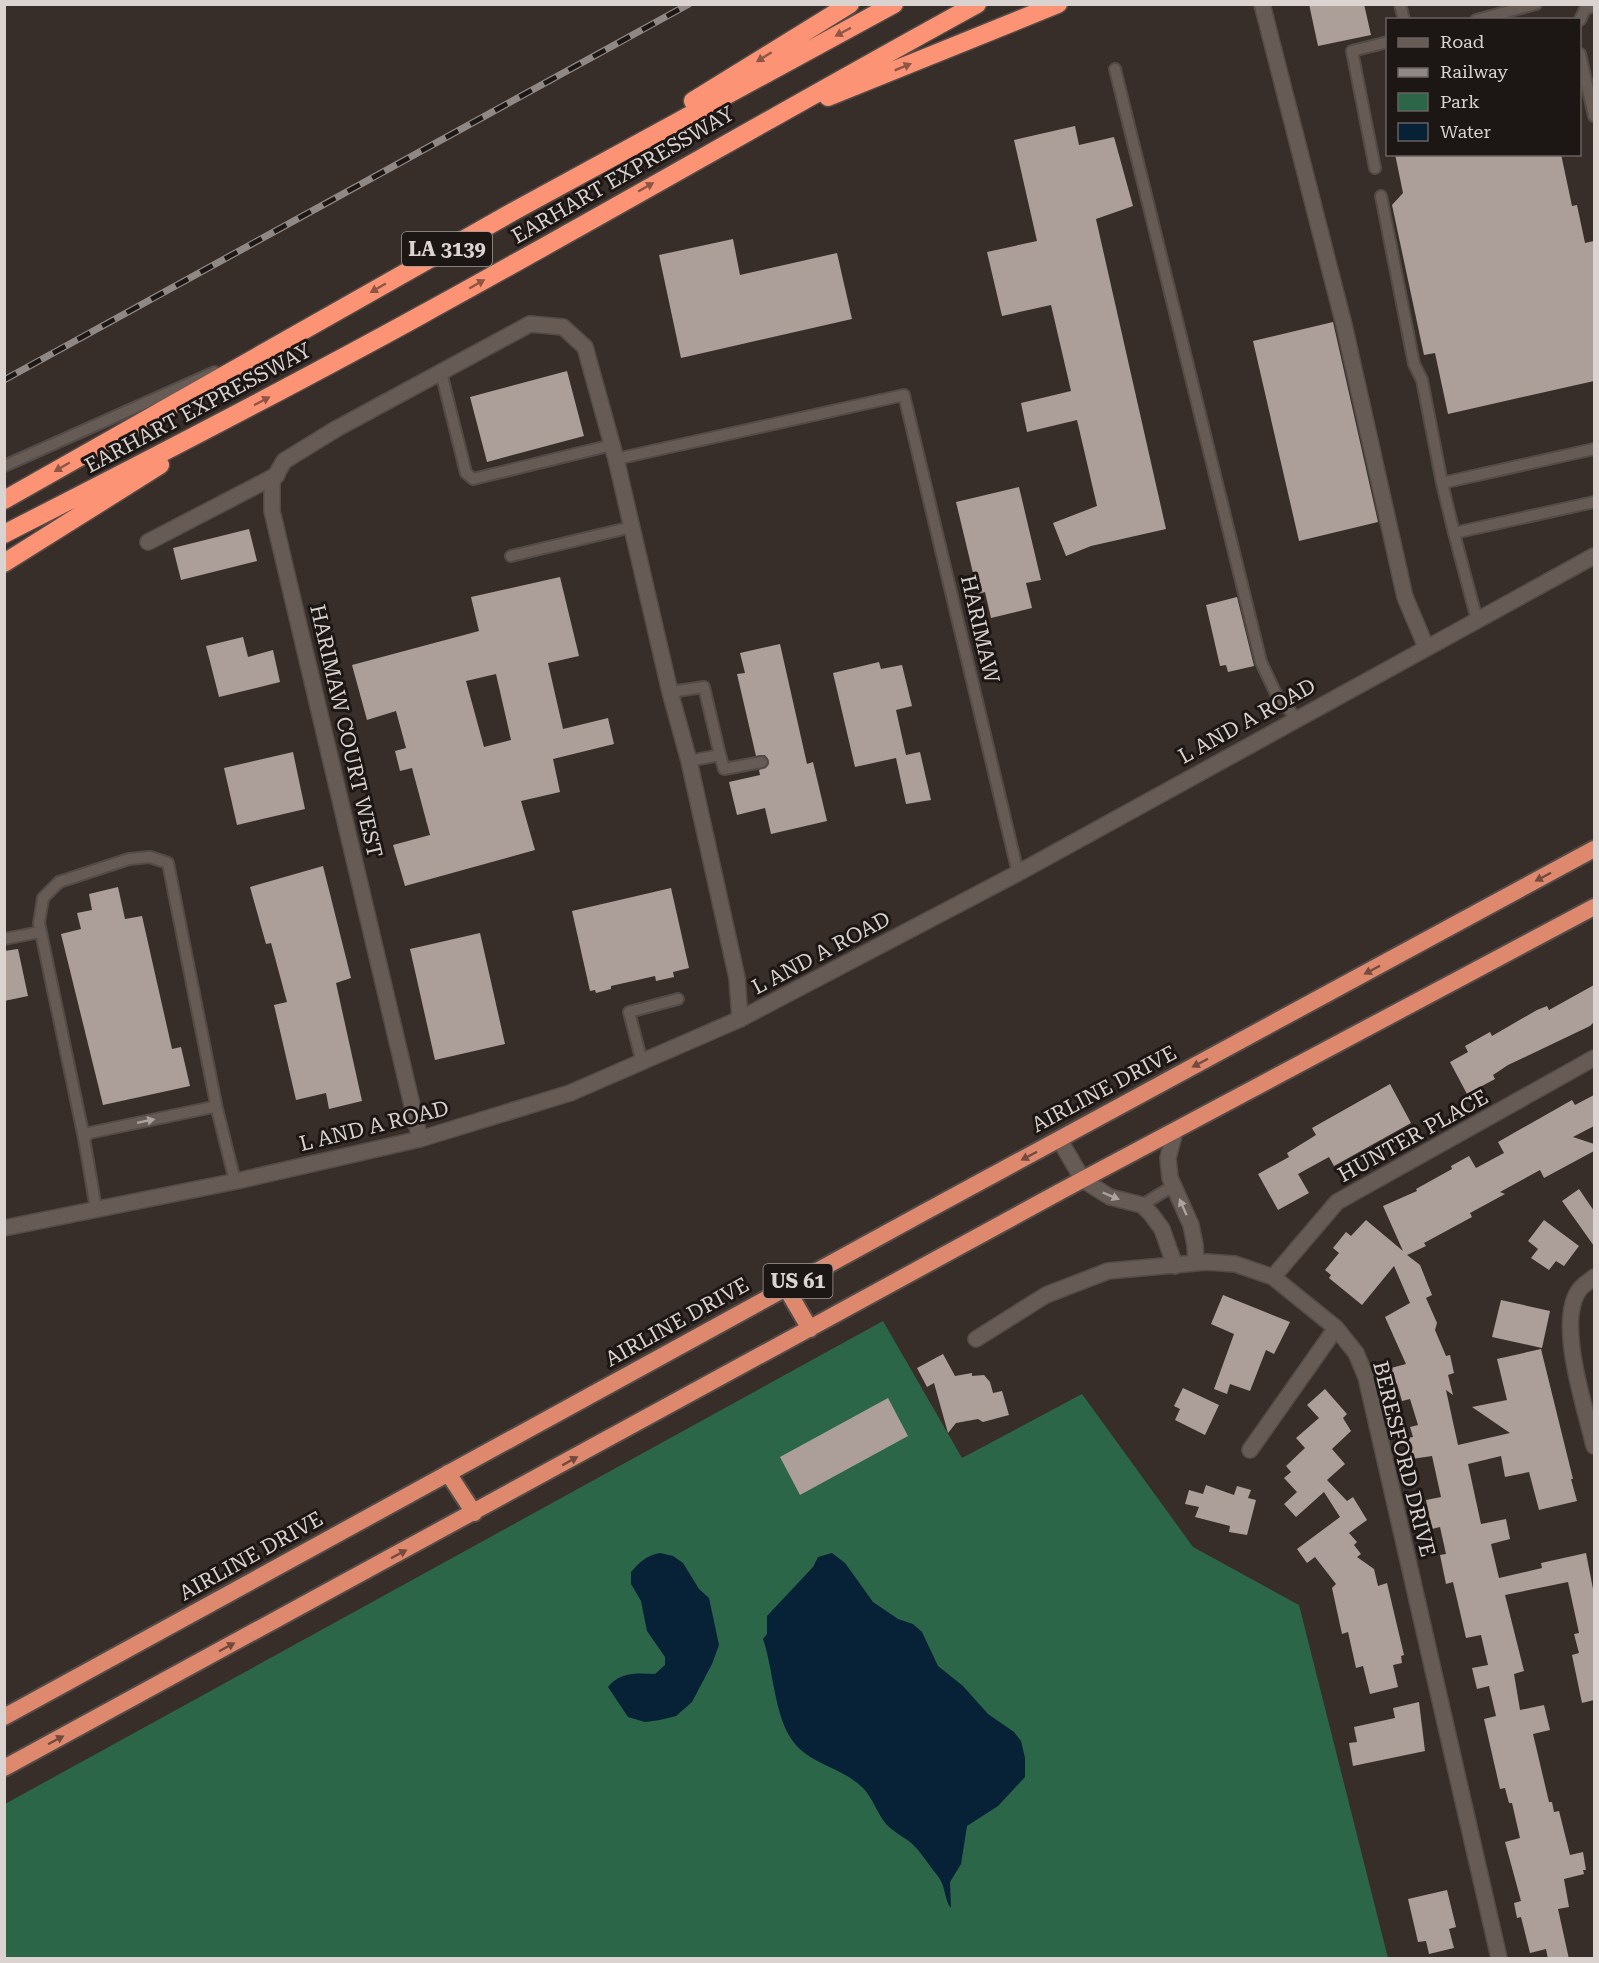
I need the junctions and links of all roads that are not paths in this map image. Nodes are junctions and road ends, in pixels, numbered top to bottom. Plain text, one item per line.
1 (850, 4) edge
2 (894, 4) edge
3 (977, 4) edge
4 (1058, 4) edge
5 (1262, 4) edge
6 (1536, 4) edge
7 (1484, 18) edge
8 (1386, 42) edge
9 (1581, 58) edge
10 (1115, 69) dead end
11 (1594, 116) edge
12 (752, 128) junction
13 (1375, 168) dead end
14 (1381, 196) dead end
15 (516, 210) junction
16 (289, 338) junction
17 (441, 372) junction
18 (236, 415) junction
19 (1594, 449) edge
20 (614, 452) junction
21 (4, 465) edge
22 (277, 475) junction
23 (1442, 483) junction
24 (4, 500) edge
25 (1594, 502) edge
26 (632, 527) junction
27 (1454, 533) junction
28 (4, 534) edge
29 (148, 542) dead end
30 (511, 556) dead end
31 (1594, 556) edge
32 (4, 563) edge
33 (1477, 620) junction
34 (1426, 647) junction
35 (670, 692) junction
36 (1296, 718) junction
37 (720, 755) junction
38 (689, 761) junction
39 (762, 762) dead end
40 (1594, 849) edge
41 (1018, 873) junction
42 (1594, 907) edge
43 (40, 932) junction
44 (4, 939) edge
45 (678, 999) dead end
46 (740, 1019) junction
47 (1594, 1058) edge
48 (642, 1062) junction
49 (215, 1108) junction
50 (1175, 1131) junction
51 (86, 1136) junction
52 (420, 1139) junction
53 (1059, 1139) junction
54 (1083, 1180) junction
55 (235, 1181) junction
56 (1173, 1186) junction
57 (1142, 1205) junction
58 (96, 1209) junction
59 (4, 1228) edge
60 (1196, 1263) junction
61 (1175, 1266) junction
62 (1273, 1277) junction
63 (1594, 1277) edge
64 (786, 1288) junction
65 (1336, 1328) junction
66 (810, 1329) junction
67 (976, 1339) dead end
68 (1594, 1446) edge
69 (1250, 1450) dead end
70 (448, 1473) junction
71 (474, 1513) junction
72 (4, 1717) edge
73 (4, 1768) edge
74 (1498, 1959) edge

1 -> 15 highway
2 -> 15 highway, EARHART EXPRESSWAY / LA 3139
3 - 12 highway, EARHART EXPRESSWAY / LA 3139
12 -> 4 highway
5 - 34 street
6 - 7 lane
8 - 13 lane
9 - 11 lane
10 - 36 lane
18 -> 12 highway, EARHART EXPRESSWAY / LA 3139
14 - 23 lane
15 -> 16 highway, EARHART EXPRESSWAY / LA 3139
16 - 21 lane
16 -> 24 highway, EARHART EXPRESSWAY / LA 3139
17 - 20 lane
17 - 20 street
17 - 22 street
18 - 28 highway, EARHART EXPRESSWAY / LA 3139
18 - 32 highway
19 - 23 lane
20 - 26 street
20 - 41 lane, HARIMAW
22 - 29 street
22 - 52 street, HARIMAW COURT WEST
23 - 27 lane
25 - 27 lane
26 - 30 lane
26 - 35 street
27 - 33 lane
31 - 33 street, L AND A ROAD
33 - 34 street, L AND A ROAD
34 - 36 street, L AND A ROAD
35 - 37 lane
35 - 38 street
36 - 41 street, L AND A ROAD
37 - 38 lane
37 - 39 lane
38 - 46 street
40 -> 53 highway, AIRLINE DRIVE / US 61
41 - 46 street, L AND A ROAD
42 - 50 highway, US 61
43 - 44 lane
43 - 49 lane
43 - 51 lane
45 - 48 lane
46 - 48 street, L AND A ROAD
47 - 62 street, HUNTER PLACE
48 - 52 street, L AND A ROAD
51 -> 49 lane
49 - 55 lane
50 - 54 highway, US 61
50 - 56 street
51 - 58 lane
52 - 55 street, L AND A ROAD
53 - 54 street
53 -> 64 highway, AIRLINE DRIVE / US 61
54 -> 57 street
54 - 66 highway, US 61
55 - 58 street, L AND A ROAD
56 - 57 lane
60 -> 56 street
57 - 61 street
58 - 59 street, L AND A ROAD
60 - 61 street, BERESFORD DRIVE
60 - 62 street, BERESFORD DRIVE
61 - 67 street, BERESFORD DRIVE
62 - 65 street, BERESFORD DRIVE
63 - 68 street
64 - 66 highway
64 - 70 highway, AIRLINE DRIVE / US 61
65 - 69 street
65 - 74 street, BERESFORD DRIVE
71 -> 66 highway, US 61
70 - 71 highway
70 - 72 highway, AIRLINE DRIVE / US 61
73 -> 71 highway, US 61

